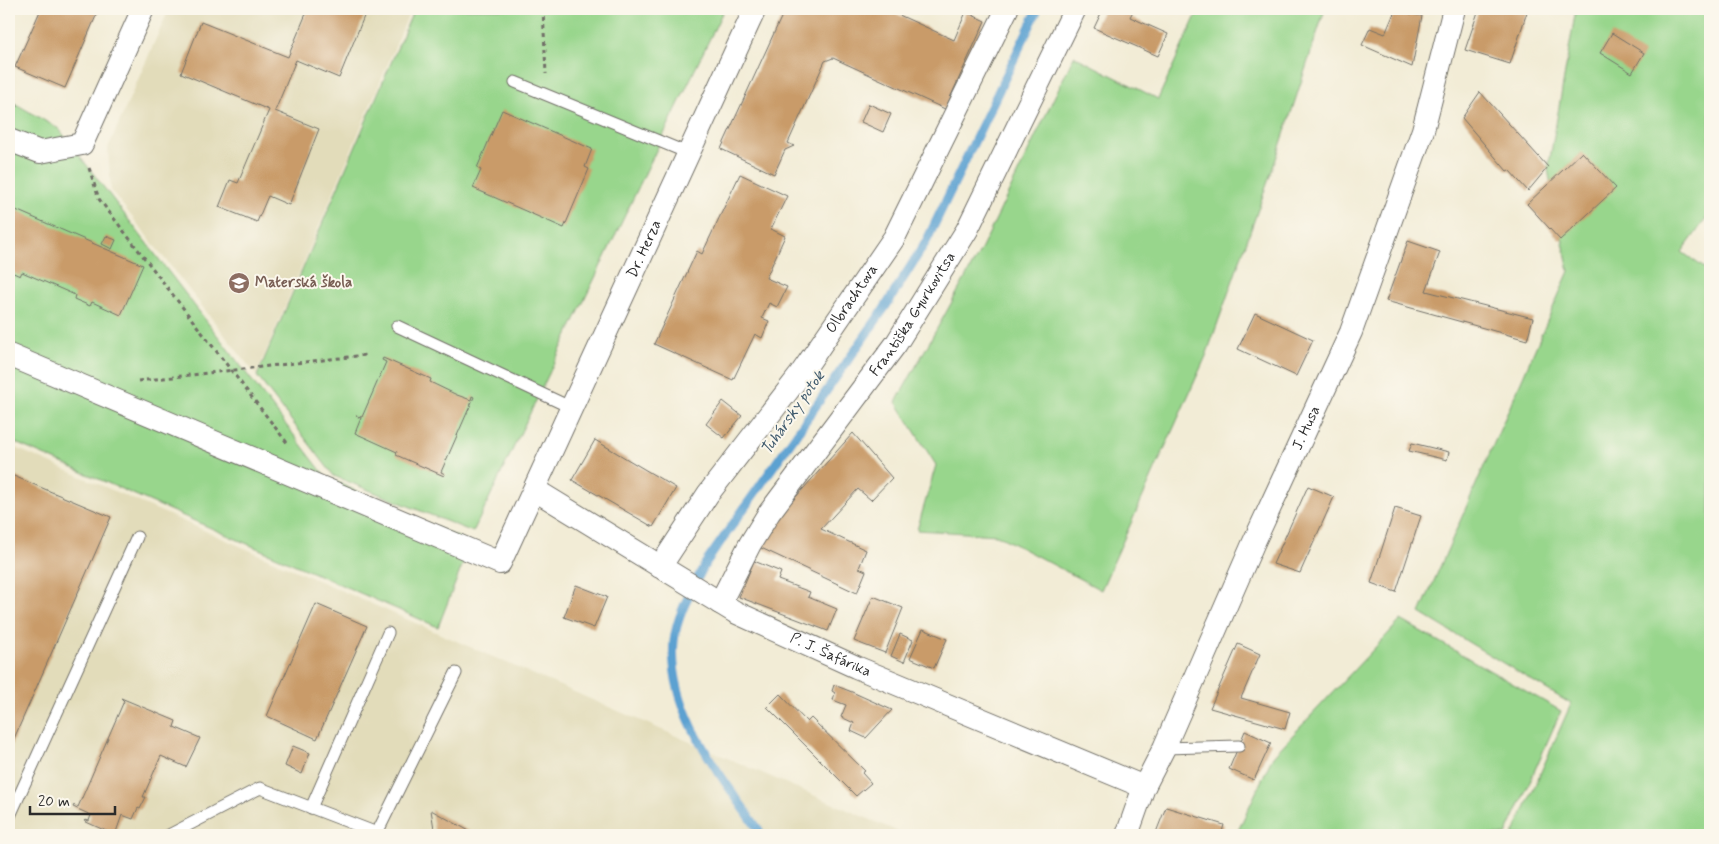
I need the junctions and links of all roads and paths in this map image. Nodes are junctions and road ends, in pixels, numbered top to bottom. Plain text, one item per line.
1 (143, 9) edge
2 (543, 9) edge
3 (755, 9) edge
4 (1007, 9) edge
5 (1075, 9) edge
6 (1454, 9) edge
7 (515, 82) dead end
8 (9, 89) edge
9 (546, 95) junction
10 (17, 108) dead end
11 (9, 140) edge
12 (82, 144) junction
13 (688, 153) junction
14 (397, 326) dead end
15 (9, 355) edge
16 (366, 355) dead end
17 (232, 370) junction
18 (130, 382) dead end
19 (572, 408) junction
20 (294, 451) dead end
21 (535, 490) junction
22 (137, 536) dead end
23 (654, 563) junction
24 (728, 607) junction
25 (388, 633) dead end
26 (456, 673) dead end
27 (1239, 746) dead end
28 (1164, 748) junction
29 (1144, 787) junction
30 (311, 808) junction
31 (9, 818) edge
32 (376, 834) edge
33 (169, 835) edge
34 (1127, 835) edge

1 - 12 street
2 - 9 path
3 - 13 street, Dr. Herza
4 - 23 street, Olbrachtova
5 - 24 street, Františka Gyurkovitsa
6 - 28 street, J. Husa
7 - 9 lane
8 - 10 path
9 - 13 lane
11 - 12 street
12 - 17 path
13 - 19 street, Dr. Herza
14 - 19 lane
15 - 21 street, Dr. Herza
16 - 17 path
17 - 18 path
17 - 20 path
19 - 21 street, Dr. Herza
21 - 23 street, P. J. Šafárika
22 - 31 lane
23 - 24 street, P. J. Šafárika
24 - 29 street, P. J. Šafárika
25 - 30 lane
26 - 32 lane
27 - 28 lane
28 - 29 street, J. Husa
29 - 34 street, J. Husa
30 - 32 lane
30 - 33 lane

